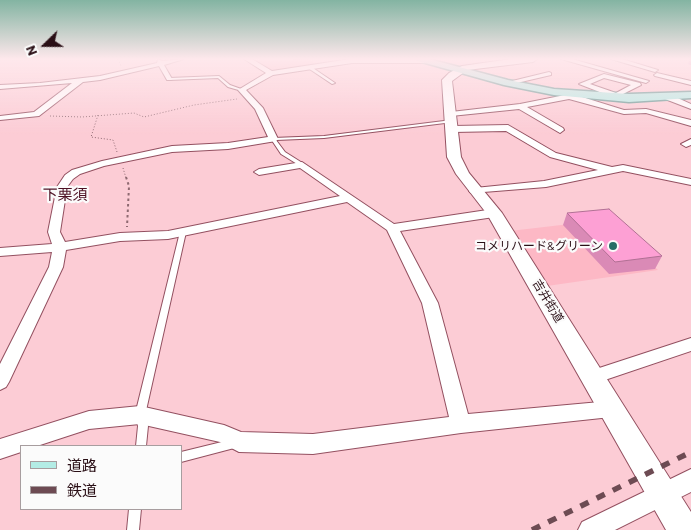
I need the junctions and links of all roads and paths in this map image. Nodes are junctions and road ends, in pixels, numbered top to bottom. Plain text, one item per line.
1 (44, 84) edge
2 (76, 84) edge
3 (226, 84) edge
4 (253, 84) edge
5 (446, 84) edge
6 (512, 84) edge
7 (585, 84) edge
8 (631, 84) edge
9 (0, 87) edge
10 (242, 90) junction
11 (569, 95) junction
12 (691, 95) edge
13 (614, 96) junction
14 (249, 97) junction
15 (668, 97) junction
16 (520, 106) junction
17 (691, 107) edge
18 (36, 114) junction
19 (0, 118) edge
20 (452, 121) junction
21 (691, 123) edge
22 (560, 130) dead end
23 (273, 139) junction
24 (302, 165) junction
25 (613, 170) junction
26 (259, 172) dead end
27 (691, 182) edge
28 (475, 190) junction
29 (349, 198) junction
30 (494, 214) junction
31 (392, 228) junction
32 (183, 232) junction
33 (60, 247) junction
34 (0, 252) edge
35 (691, 344) edge
36 (593, 377) junction
37 (0, 382) edge
38 (612, 409) junction
39 (140, 415) junction
40 (461, 424) junction
41 (239, 442) junction
42 (141, 445) edge
43 (0, 449) edge
44 (182, 457) edge
45 (691, 480) edge
46 (663, 494) junction
47 (135, 510) edge
48 (133, 530) edge
49 (590, 530) edge
50 (684, 530) edge

1 - 9 street
2 - 18 street
3 - 10 lane
4 - 10 street
5 - 20 main road, 吉井街道
6 - 11 main road
7 - 13 street
8 - 13 street
10 - 14 street
11 - 13 main road
11 - 16 street
11 - 21 street
12 - 15 main road
13 - 15 main road
14 - 18 path
14 - 23 street
15 - 17 street
16 - 20 street
16 - 22 street
18 - 19 street
20 - 23 lane
20 - 25 street
20 - 28 main road, 吉井街道
23 - 24 lane
23 - 33 street
24 - 26 street
24 - 29 street
25 - 27 street
25 - 28 street
28 - 30 main road, 吉井街道
29 - 31 street
29 - 32 street
30 - 31 street
30 - 36 main road, 吉井街道
31 - 40 street
32 - 33 street
32 - 39 lane
33 - 34 street
33 - 37 street
35 - 36 street
36 - 38 main road, 吉井街道
38 - 40 street
38 - 46 main road, 吉井街道
39 - 41 street
39 - 42 lane
39 - 43 street
40 - 41 street
41 - 44 lane
45 - 46 street
46 - 49 street
46 - 50 main road, 吉井街道
47 - 48 lane

